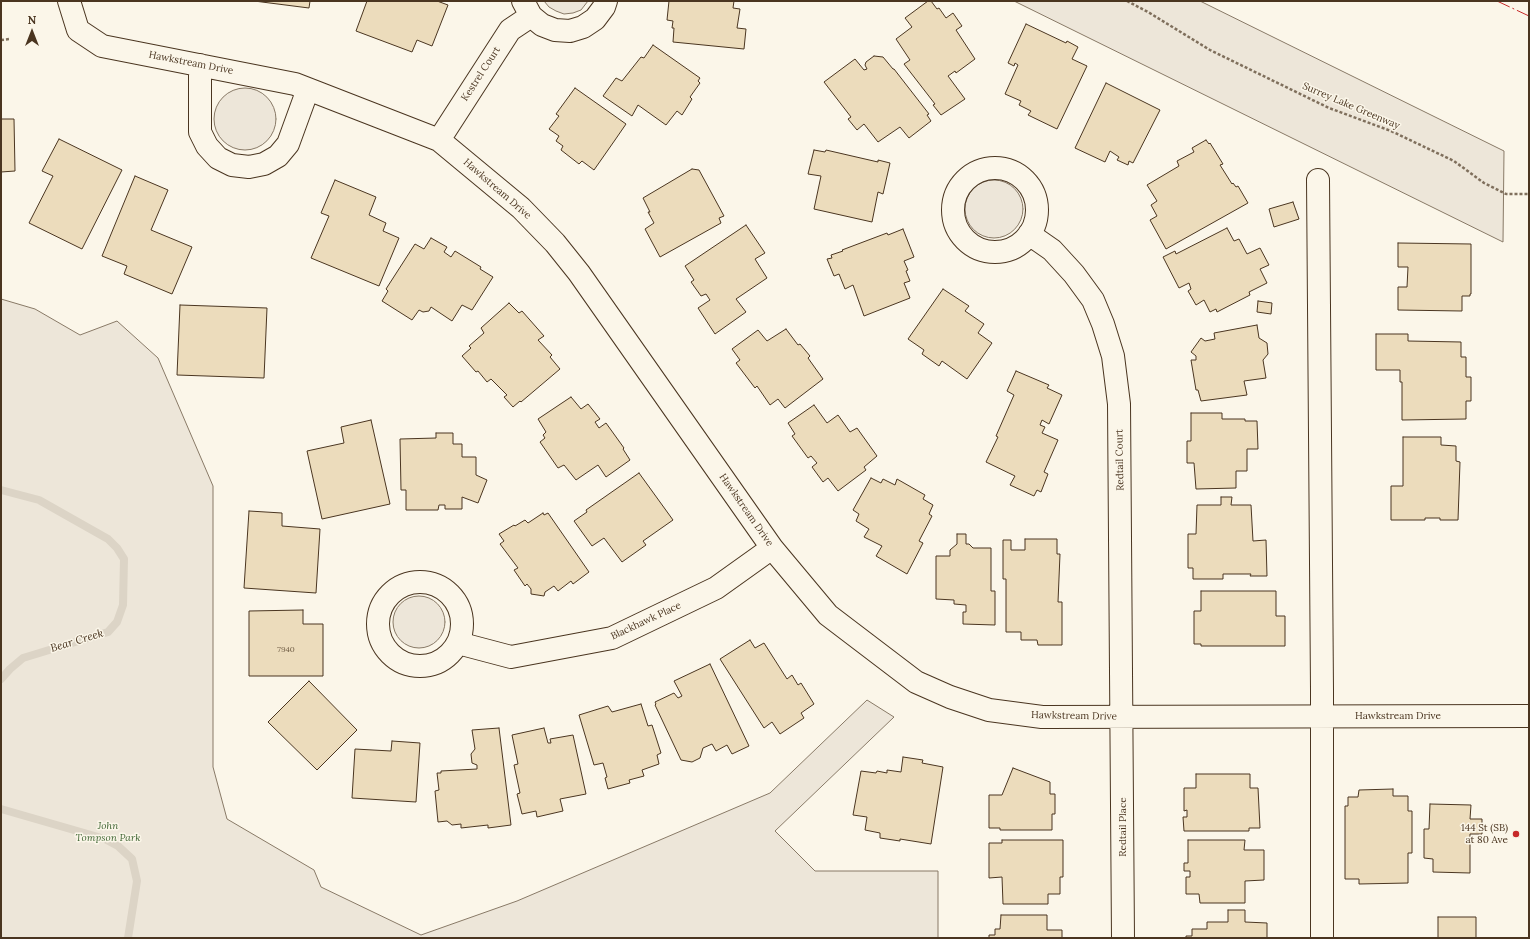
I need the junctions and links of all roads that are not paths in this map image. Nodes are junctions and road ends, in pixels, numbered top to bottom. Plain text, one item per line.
1 (70, 1) edge
2 (606, 1) edge
3 (527, 8) edge
4 (200, 65) junction
5 (308, 89) junction
6 (439, 140) junction
7 (1318, 180) dead end
8 (1029, 234) dead end
9 (772, 548) junction
10 (458, 643) dead end
11 (1322, 716) junction
12 (1529, 716) edge
13 (1122, 717) junction
14 (1123, 938) edge
15 (1322, 938) edge

1 - 4 street, Hawkstream Drive
2 - 3 street, Kestrel Court
3 - 6 street, Kestrel Court
4 - 5 street, Hawkstream Drive
4 - 5 street
5 - 6 street, Hawkstream Drive
6 - 9 street, Hawkstream Drive
7 - 11 street
8 - 13 street, Redtail Court
9 - 10 street, Blackhawk Place
9 - 13 street, Hawkstream Drive
11 - 12 street, Hawkstream Drive
11 - 13 street, Hawkstream Drive
11 - 15 street
13 - 14 street, Redtail Place

